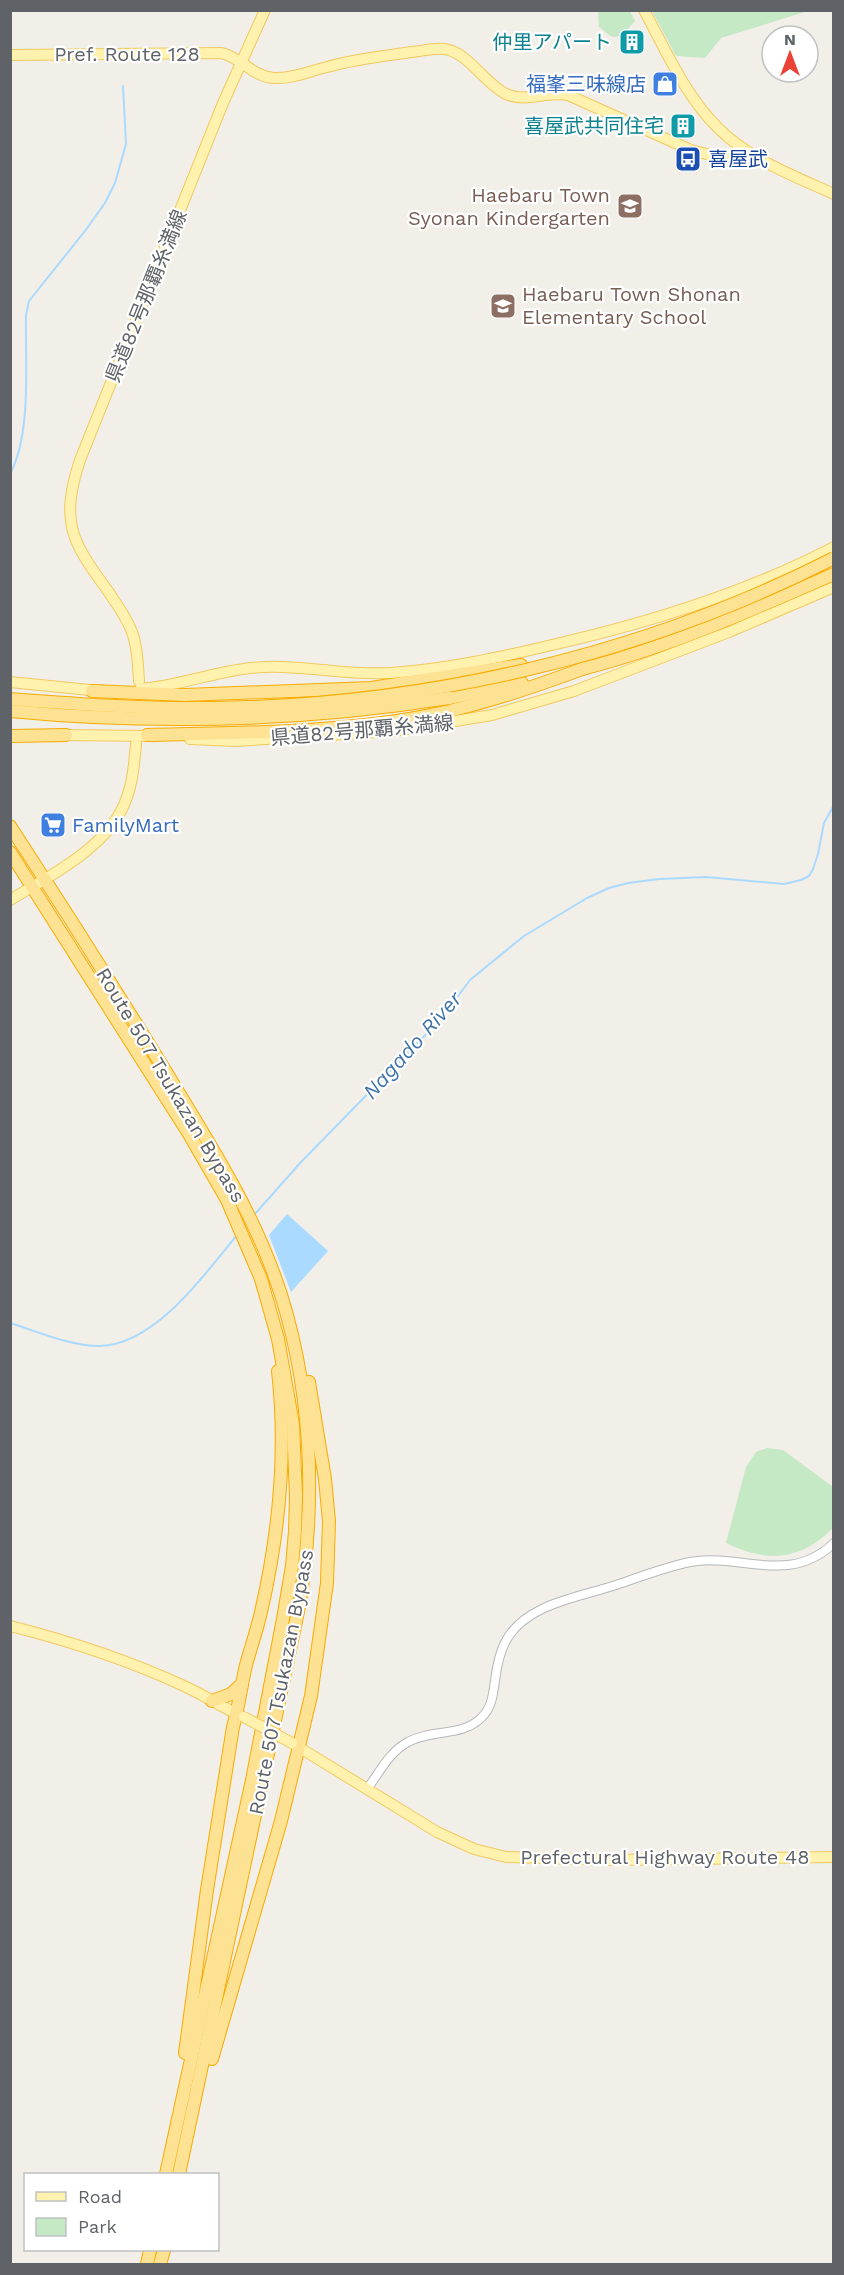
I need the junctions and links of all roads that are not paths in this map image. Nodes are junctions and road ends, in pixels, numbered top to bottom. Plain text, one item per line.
1 (265, 10) edge
2 (644, 10) edge
3 (10, 55) edge
4 (241, 62) junction
5 (757, 156) junction
6 (834, 194) edge
7 (834, 546) edge
8 (834, 558) edge
9 (834, 573) edge
10 (834, 587) edge
11 (580, 655) junction
12 (588, 667) junction
13 (10, 681) edge
14 (139, 681) dead end
15 (92, 691) junction
16 (10, 699) edge
17 (10, 711) edge
18 (10, 730) edge
19 (66, 735) junction
20 (147, 735) junction
21 (10, 736) edge
22 (136, 744) dead end
23 (10, 826) edge
24 (10, 852) edge
25 (45, 880) junction
26 (32, 887) junction
27 (10, 900) edge
28 (271, 1322) junction
29 (295, 1349) junction
30 (834, 1544) edge
31 (10, 1626) edge
32 (242, 1684) junction
33 (212, 1701) junction
34 (241, 1716) junction
35 (296, 1745) junction
36 (367, 1789) junction
37 (834, 1857) edge
38 (177, 2167) edge

1 - 4 main road, 県道82号那覇糸満線
2 - 5 main road
3 - 4 main road, Pref. Route 128
4 - 5 main road, Pref. Route 128
4 - 14 main road, 県道82号那覇糸満線
5 - 6 main road
7 - 15 main road
8 - 11 highway, bridge
9 - 12 highway
10 - 20 main road, 県道82号那覇糸満線
11 - 15 highway, bridge
11 - 16 highway, bridge
12 - 17 highway, bridge
12 - 20 highway
13 - 15 main road
18 - 19 main road, 県道82号那覇糸満線
19 - 20 main road, 県道82号那覇糸満線
19 - 21 highway
22 - 25 main road
23 - 25 highway, Route 507 Tsukazan Bypass
24 - 26 highway, Route 507 Tsukazan Bypass
25 - 26 main road
25 - 29 highway, Route 507 Tsukazan Bypass
26 - 27 main road
26 - 28 highway, Route 507 Tsukazan Bypass
28 - 32 highway
28 - 38 highway, Route 507 Tsukazan Bypass
29 - 35 highway
29 - 38 highway, Route 507 Tsukazan Bypass
30 - 36 street
31 - 33 main road, Prefectural Highway Route 48
32 - 33 highway
32 - 34 highway
33 - 34 main road, Prefectural Highway Route 48
34 - 35 main road, Prefectural Highway Route 48, bridge
34 - 38 highway
35 - 36 main road, Prefectural Highway Route 48
35 - 38 highway
36 - 37 main road, Prefectural Highway Route 48

